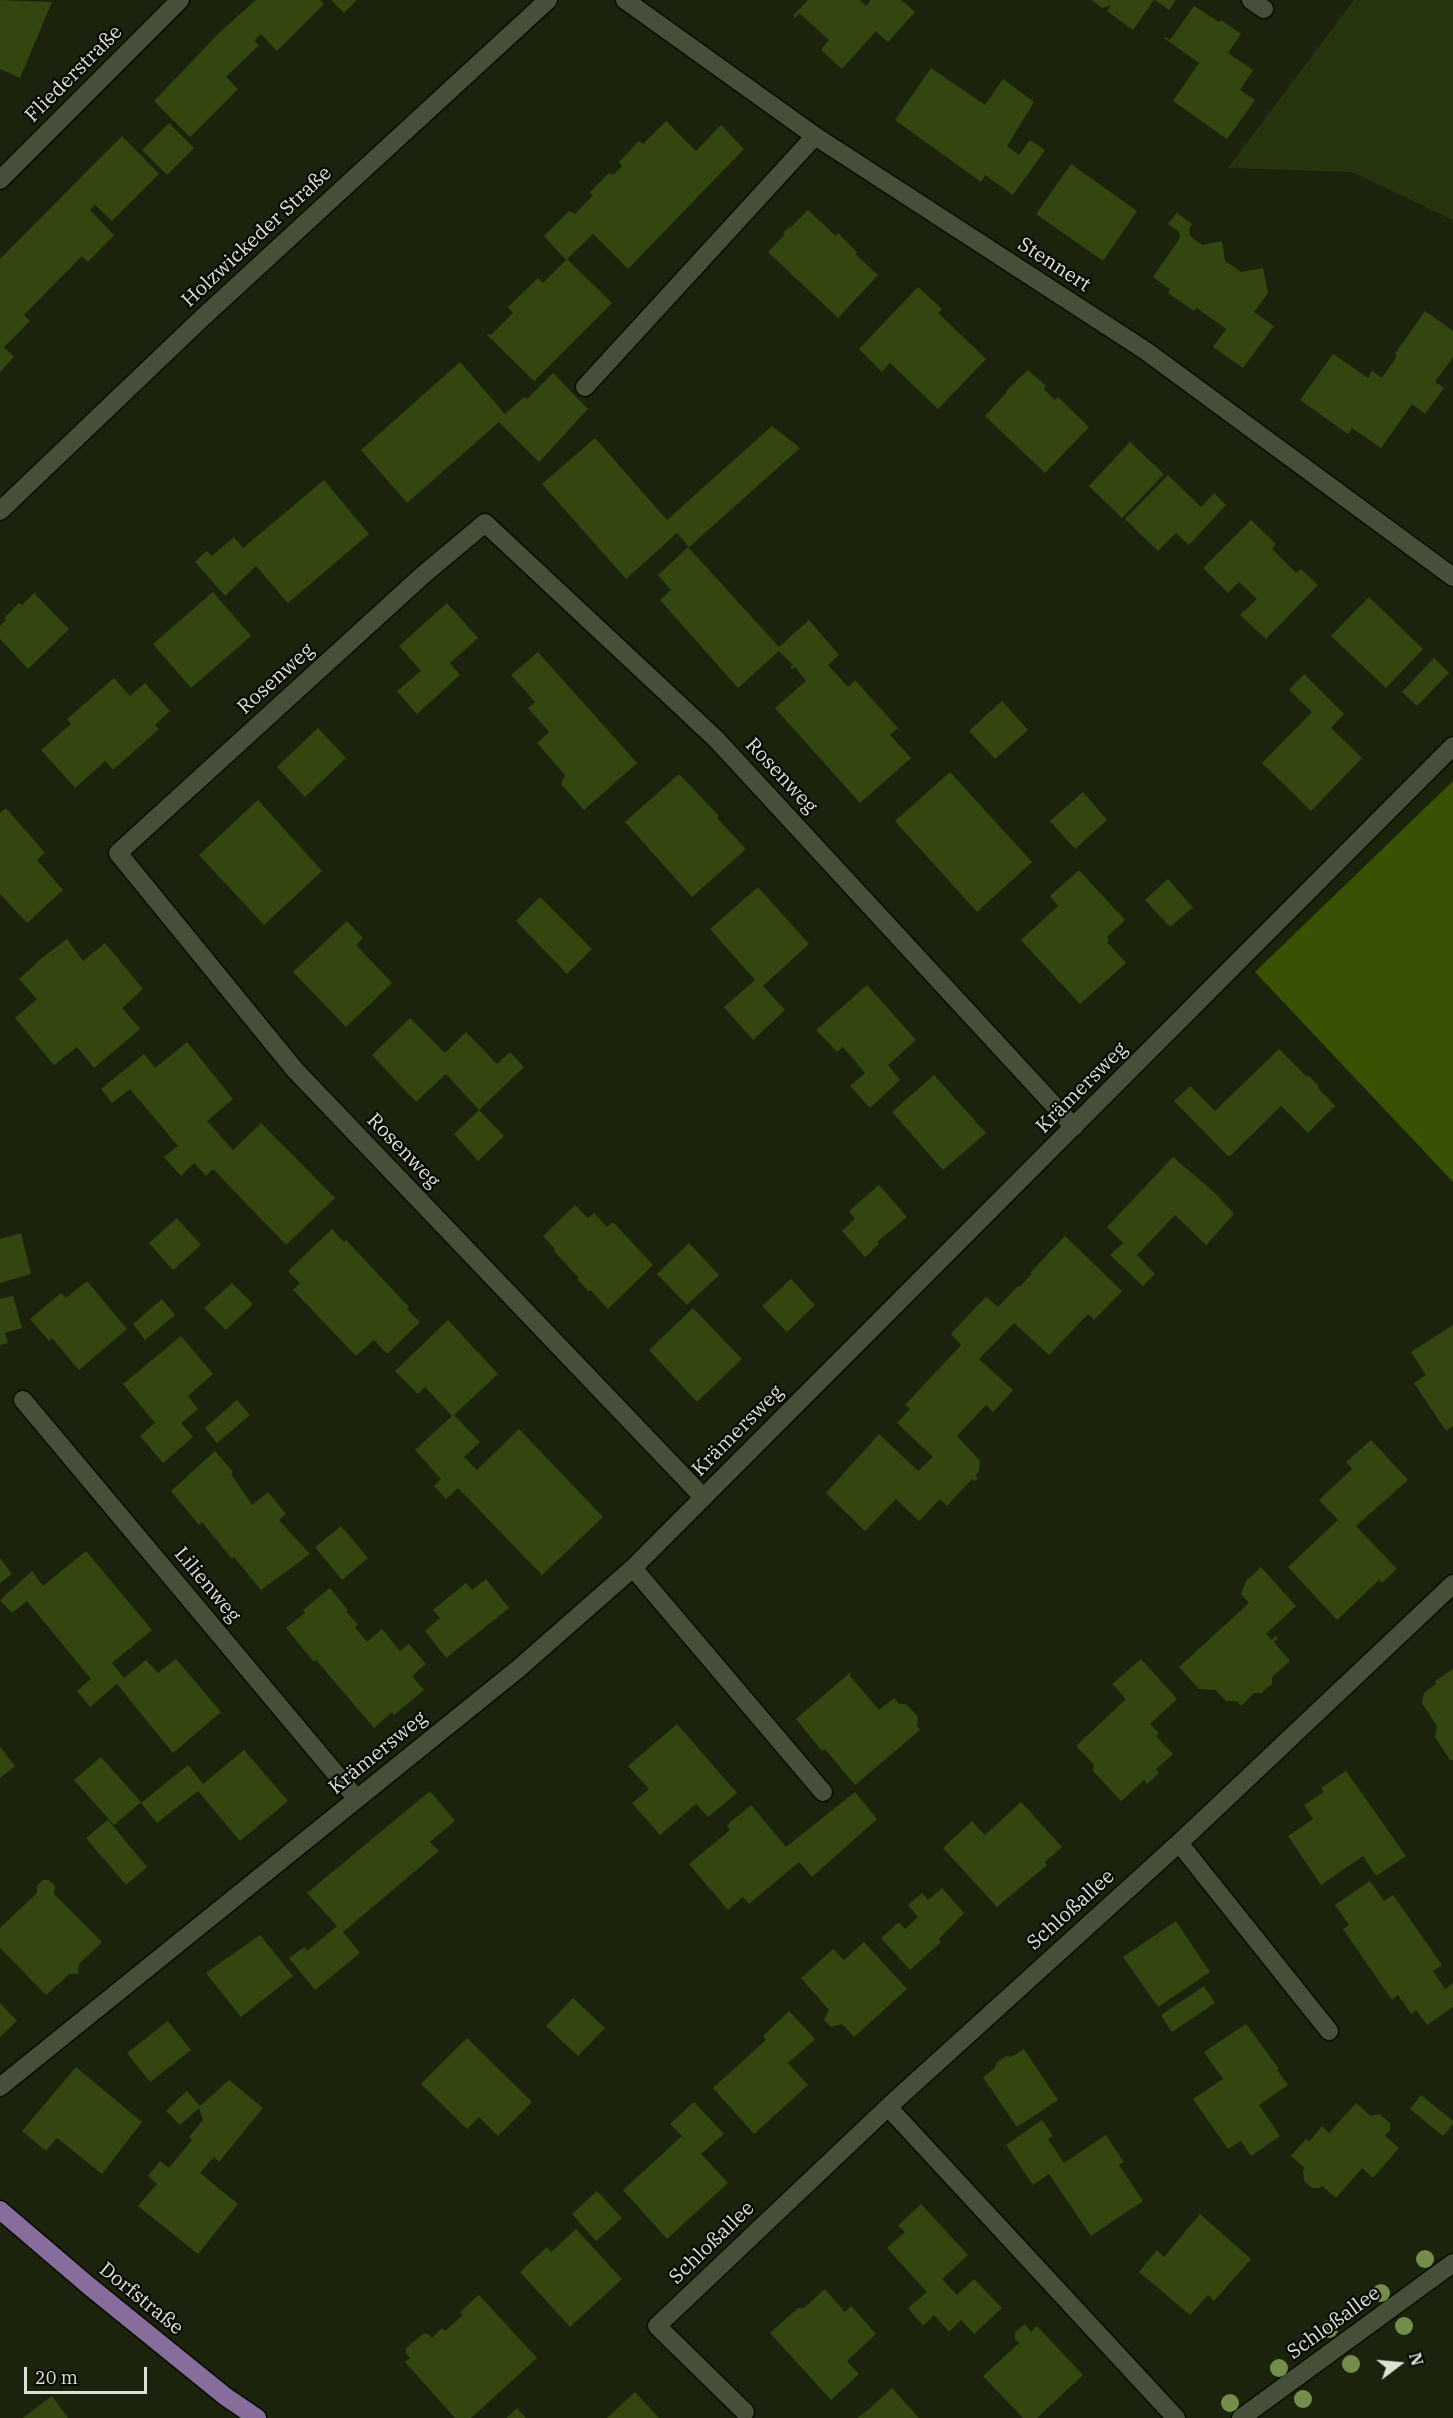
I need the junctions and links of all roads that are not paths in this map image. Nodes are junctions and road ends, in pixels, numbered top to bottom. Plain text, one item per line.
1 (180, 0) edge
2 (548, 0) edge
3 (625, 0) edge
4 (815, 136) junction
5 (0, 180) edge
6 (585, 387) dead end
7 (0, 511) edge
8 (1453, 577) edge
9 (1453, 746) edge
10 (1074, 1128) junction
11 (23, 1400) dead end
12 (703, 1497) junction
13 (633, 1568) junction
14 (1453, 1584) edge
15 (823, 1792) dead end
16 (357, 1799) junction
17 (1179, 1843) junction
18 (1329, 2031) dead end
19 (0, 2087) edge
20 (888, 2107) junction
21 (0, 2210) edge
22 (1453, 2264) edge
23 (745, 2412) dead end
24 (257, 2418) edge
25 (1176, 2418) edge
26 (1241, 2418) edge

1 - 5 street, Fliederstraße
2 - 7 street, Holzwickeder Straße
3 - 4 street, Stennert
4 - 6 street
4 - 8 street, Stennert
9 - 10 street, Krämersweg
10 - 12 street, Krämersweg
10 - 12 street, Rosenweg
11 - 16 street, Lilienweg
12 - 13 street, Krämersweg
13 - 15 street
13 - 16 street, Krämersweg
14 - 17 street, Schloßallee
16 - 19 street, Krämersweg
17 - 18 street
17 - 20 street, Schloßallee
20 - 23 street, Schloßallee
20 - 25 street
21 - 24 main road, Dorfstraße
22 - 26 street, Schloßallee

